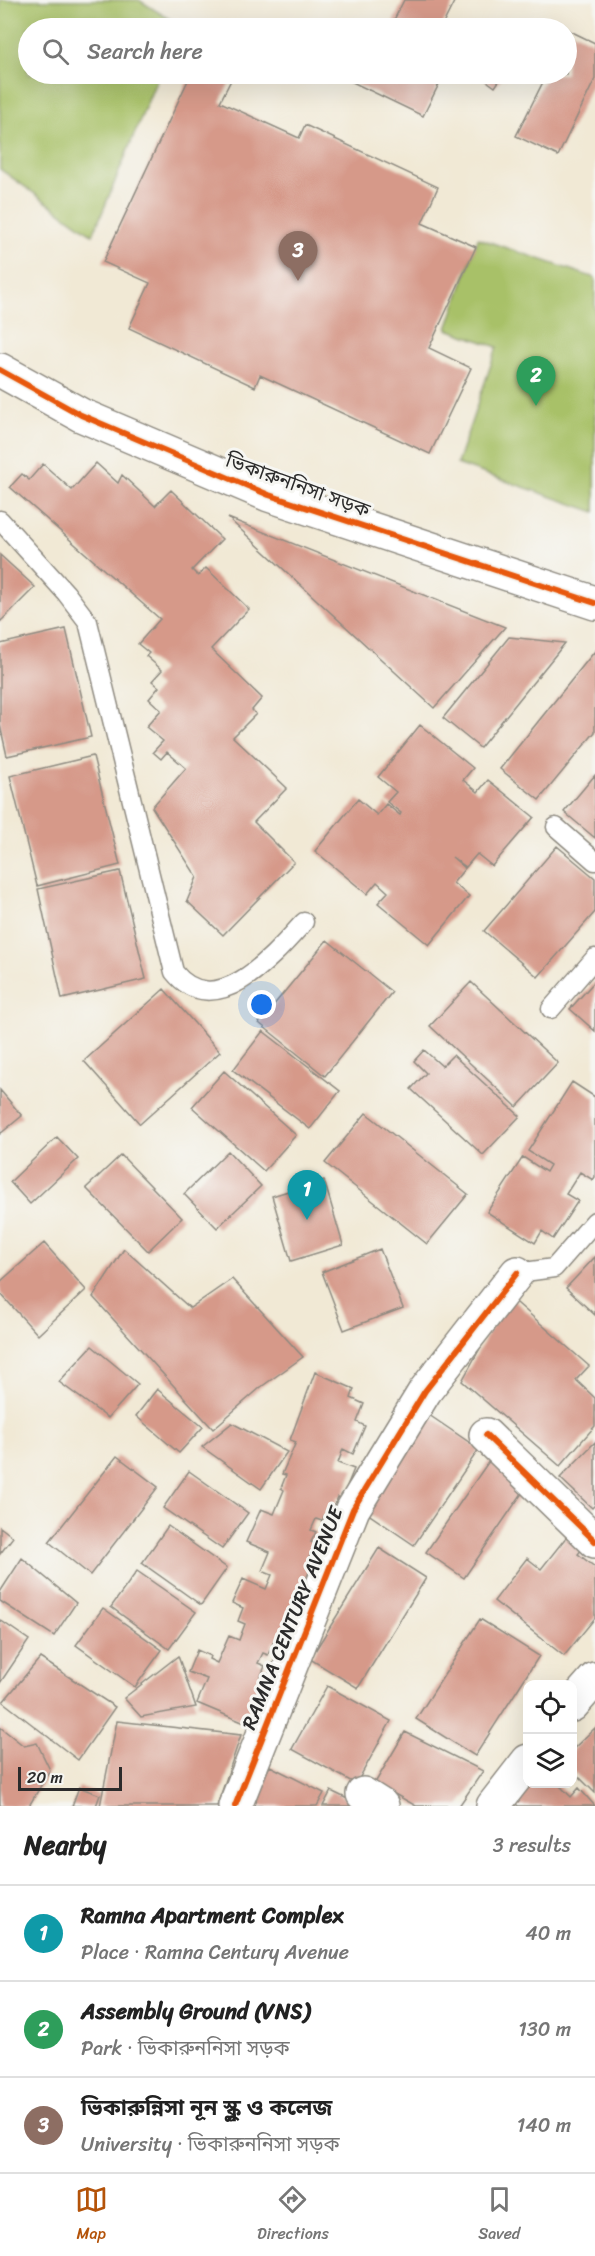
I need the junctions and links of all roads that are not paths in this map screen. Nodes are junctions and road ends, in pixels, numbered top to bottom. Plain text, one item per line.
1 (0, 370) edge
2 (0, 520) edge
3 (595, 603) edge
4 (556, 827) dead end
5 (595, 861) edge
6 (304, 922) dead end
7 (595, 958) edge
8 (551, 1009) dead end
9 (595, 1221) edge
10 (517, 1273) joint
11 (486, 1435) dead end
12 (595, 1541) edge
13 (595, 1679) edge
14 (577, 1700) edge
15 (523, 1767) edge
16 (235, 1806) edge
17 (493, 1806) edge

1 - 3 street, ভিকারুননিসা সড়ক
2 - 6 lane
4 - 5 lane
7 - 8 lane
9 - 10 lane
10 - 16 street, RAMNA CENTURY AVENUE
11 - 12 street
13 - 14 street
15 - 17 street

